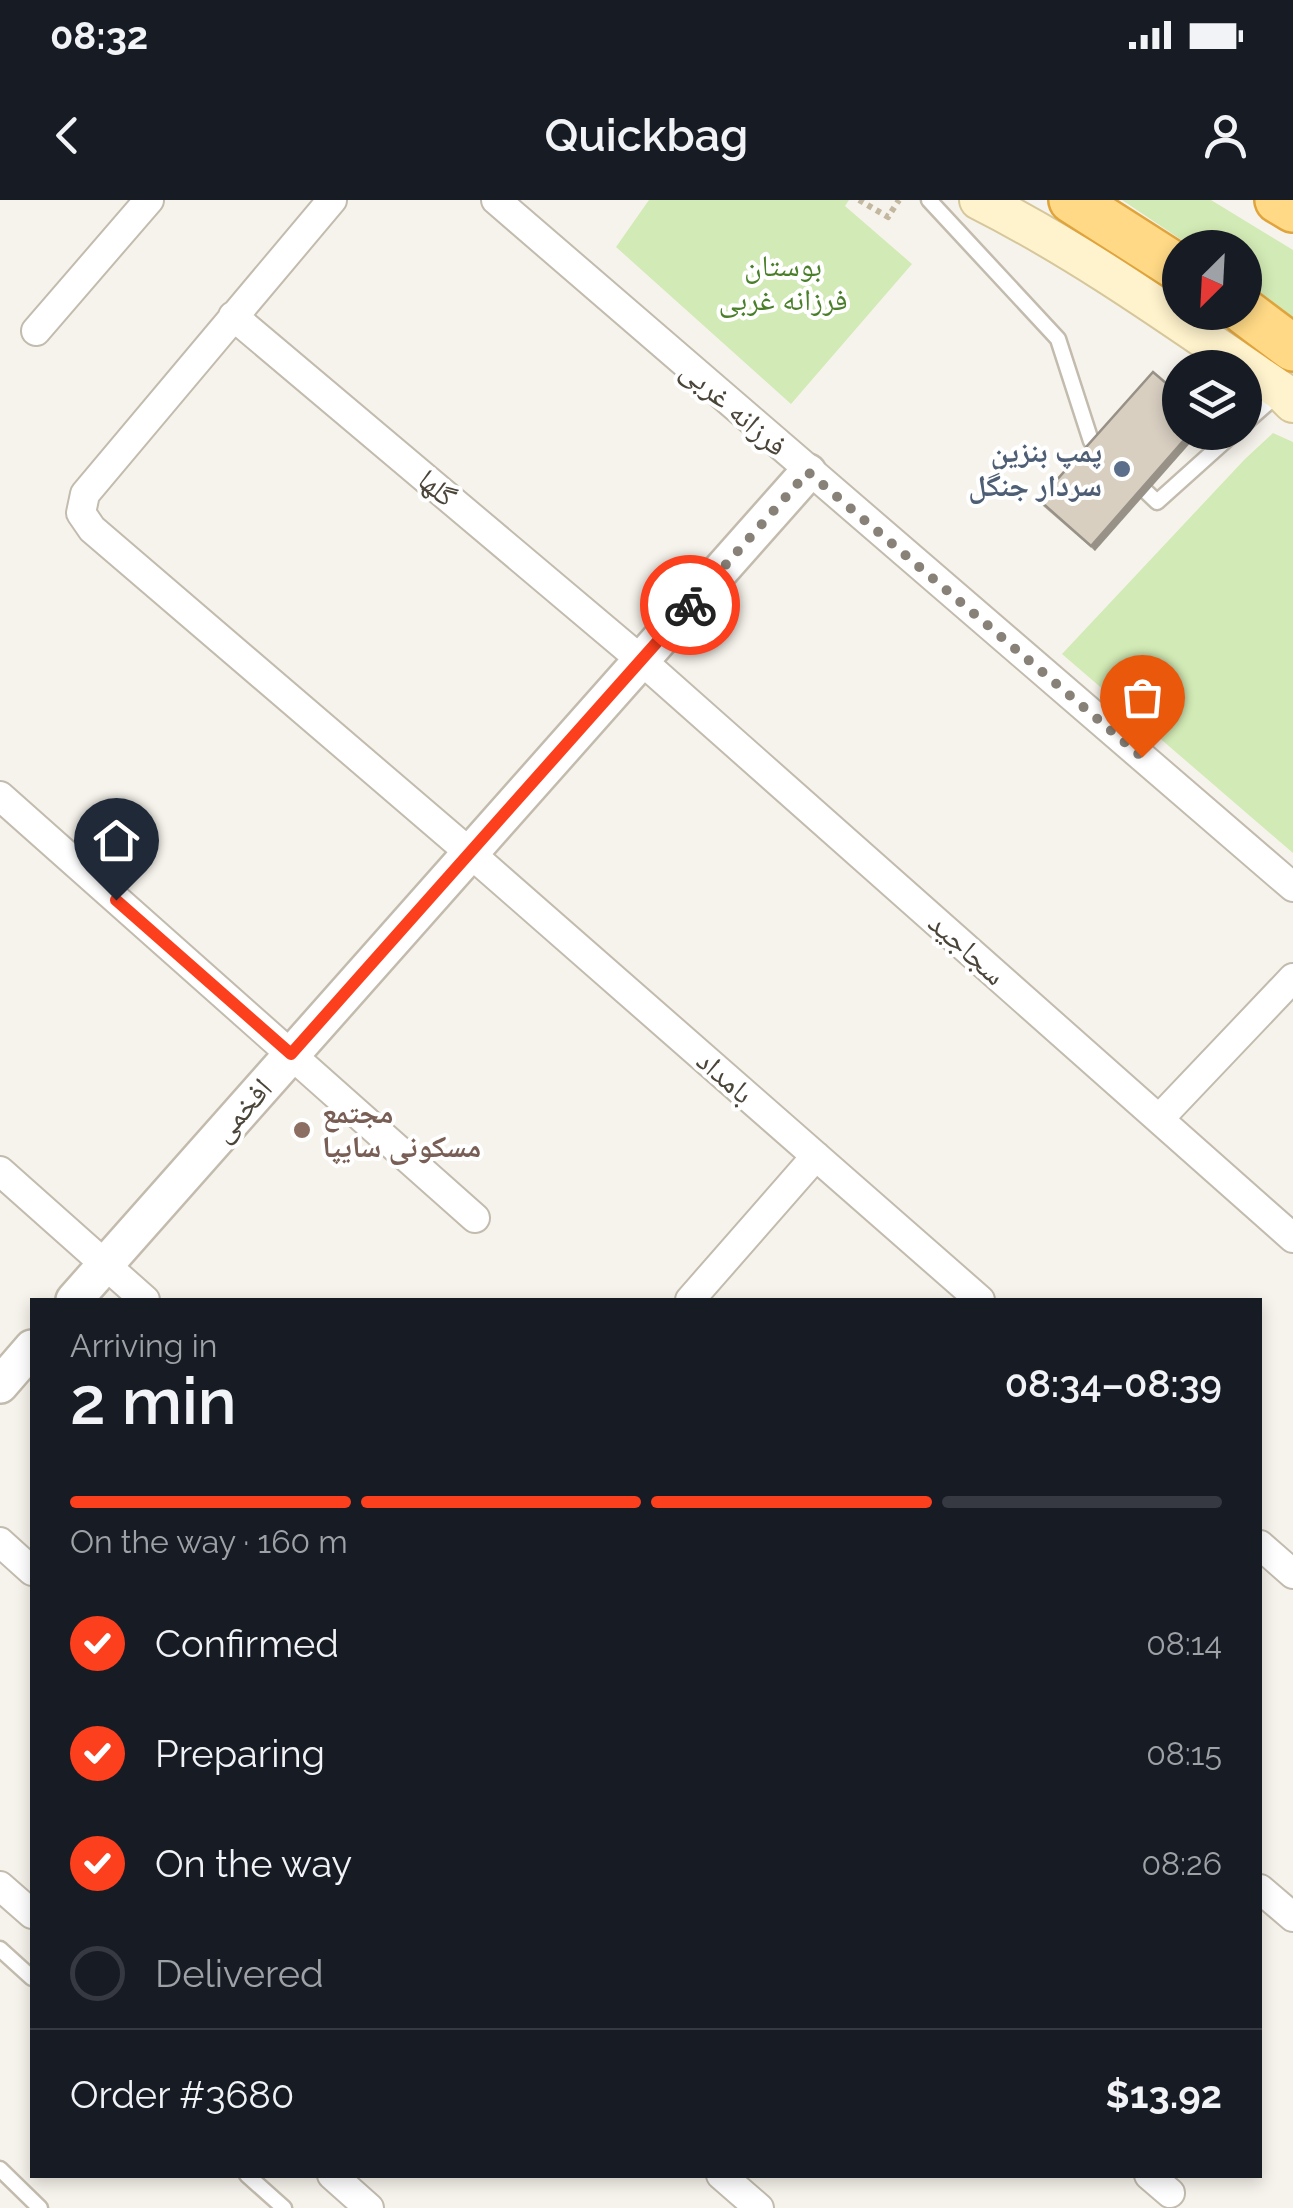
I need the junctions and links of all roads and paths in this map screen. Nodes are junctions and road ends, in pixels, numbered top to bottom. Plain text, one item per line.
1 (150, 200) edge
2 (332, 200) edge
3 (496, 200) edge
4 (859, 200) edge
5 (899, 200) edge
6 (929, 200) edge
7 (979, 200) edge
8 (1072, 200) edge
9 (1278, 200) edge
10 (1293, 209) edge
11 (1162, 257) edge
12 (234, 316) junction
13 (1262, 325) edge
14 (36, 331) dead end
15 (1293, 348) edge
16 (1287, 397) edge
17 (1262, 412) edge
18 (1214, 450) edge
19 (808, 472) junction
20 (641, 660) junction
21 (0, 796) edge
22 (470, 853) junction
23 (1293, 887) edge
24 (1293, 978) edge
25 (291, 1054) junction
26 (1160, 1119) junction
27 (816, 1156) junction
28 (0, 1171) edge
29 (475, 1218) dead end
30 (1293, 1238) edge
31 (105, 1265) junction
32 (76, 1298) edge
33 (143, 1298) edge
34 (692, 1298) edge
35 (978, 1298) edge
36 (30, 1350) edge
37 (0, 1385) edge
38 (0, 1542) edge
39 (1262, 1547) edge
40 (30, 1568) edge
41 (1293, 1574) edge
42 (0, 1886) edge
43 (1262, 1890) edge
44 (30, 1912) edge
45 (1293, 1917) edge
46 (0, 1949) edge
47 (30, 1976) edge
48 (0, 2170) edge
49 (251, 2178) edge
50 (335, 2178) edge
51 (724, 2178) edge
52 (40, 2208) edge
53 (284, 2208) edge
54 (370, 2208) edge
55 (759, 2208) edge

1 - 14 street
2 - 12 street
3 - 19 street, فرزانه غربی
4 - 5 path
6 - 18 lane
7 - 16 main road
8 - 11 highway
9 - 10 highway
12 - 20 street, گلها
12 - 22 street, بامداد
13 - 15 highway
16 - 17 lane
19 - 20 street, افخمی
19 - 23 street, فرزانه غربی
20 - 22 street, افخمی
20 - 26 street, سجاجید
21 - 25 street
22 - 25 street, افخمی
22 - 27 street, بامداد
24 - 26 street
25 - 29 street
25 - 31 street, افخمی
26 - 30 street, سجاجید
27 - 34 street
27 - 35 street, بامداد
28 - 31 street
31 - 32 street, افخمی
31 - 33 street
36 - 37 street
38 - 40 street
39 - 41 street
42 - 44 street
43 - 45 street
46 - 47 lane
48 - 52 lane
49 - 53 lane
50 - 54 street
51 - 55 street

